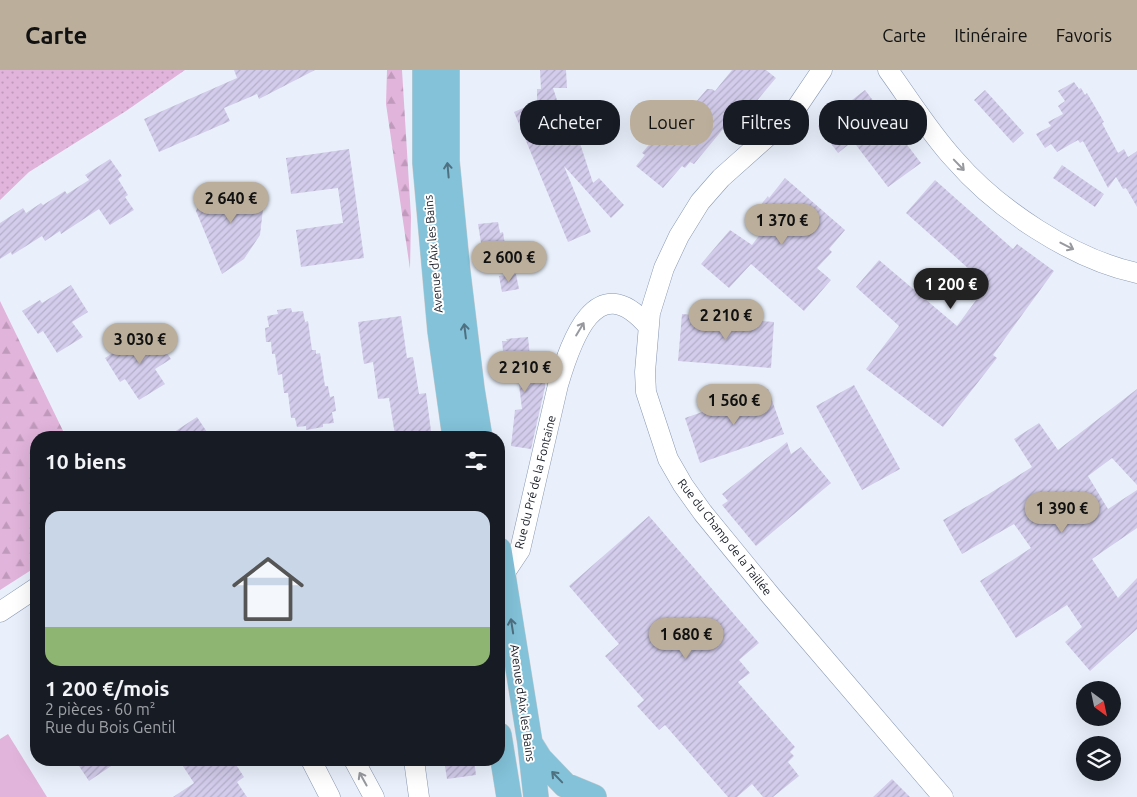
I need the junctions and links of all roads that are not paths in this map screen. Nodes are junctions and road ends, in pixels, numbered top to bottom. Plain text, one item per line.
1 (426, 70) edge
2 (447, 70) edge
3 (822, 70) edge
4 (888, 70) edge
5 (1137, 273) edge
6 (648, 326) junction
7 (454, 431) edge
8 (479, 431) edge
9 (505, 572) edge
10 (505, 580) edge
11 (30, 592) edge
12 (0, 612) edge
13 (530, 743) junction
14 (314, 766) edge
15 (357, 766) edge
16 (415, 766) edge
17 (504, 766) edge
18 (330, 797) edge
19 (374, 797) edge
20 (419, 797) edge
21 (509, 797) edge
22 (536, 797) edge
23 (594, 797) edge
24 (943, 797) edge

1 - 7 main road, Avenue d'Aix les Bains
8 -> 2 main road, Avenue d'Aix les Bains
3 - 6 street, Rue du Champ de la Taillée
4 -> 5 street
9 -> 6 street, Rue du Pré de la Fontaine
6 - 24 street, Rue du Champ de la Taillée
13 -> 10 main road, Avenue d'Aix les Bains
11 - 12 street
13 - 22 main road, Avenue d'Aix les Bains
23 -> 13 main road
14 - 18 street
19 -> 15 street
16 - 20 street
17 - 21 main road

